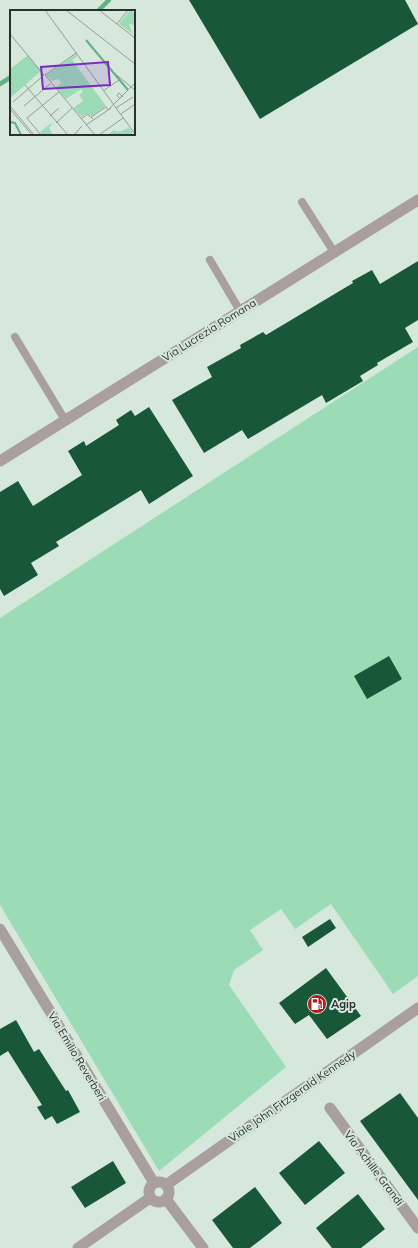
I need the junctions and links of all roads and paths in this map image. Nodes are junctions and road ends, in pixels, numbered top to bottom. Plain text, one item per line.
1 (418, 200) edge
2 (302, 202) dead end
3 (334, 252) junction
4 (210, 260) dead end
5 (240, 311) junction
6 (15, 337) dead end
7 (65, 420) junction
8 (0, 461) edge
9 (0, 929) edge
10 (418, 1008) edge
11 (330, 1108) dead end
12 (154, 1183) junction
13 (166, 1185) junction
14 (150, 1198) junction
15 (166, 1199) junction
16 (418, 1228) edge
17 (78, 1248) edge
18 (203, 1248) edge

1 - 3 street, Via Lucrezia Romana
2 - 3 lane
3 - 5 street, Via Lucrezia Romana
4 - 5 lane
5 - 7 street, Via Lucrezia Romana
6 - 7 lane
7 - 8 street, Via Lucrezia Romana
9 - 12 street, Via Emilio Reverberi
10 - 13 street, Viale John Fitzgerald Kennedy
11 - 16 street, Via Achille Grandi
12 - 13 street
12 - 14 street
13 - 15 street
14 - 15 street
14 - 17 street
15 - 18 street

